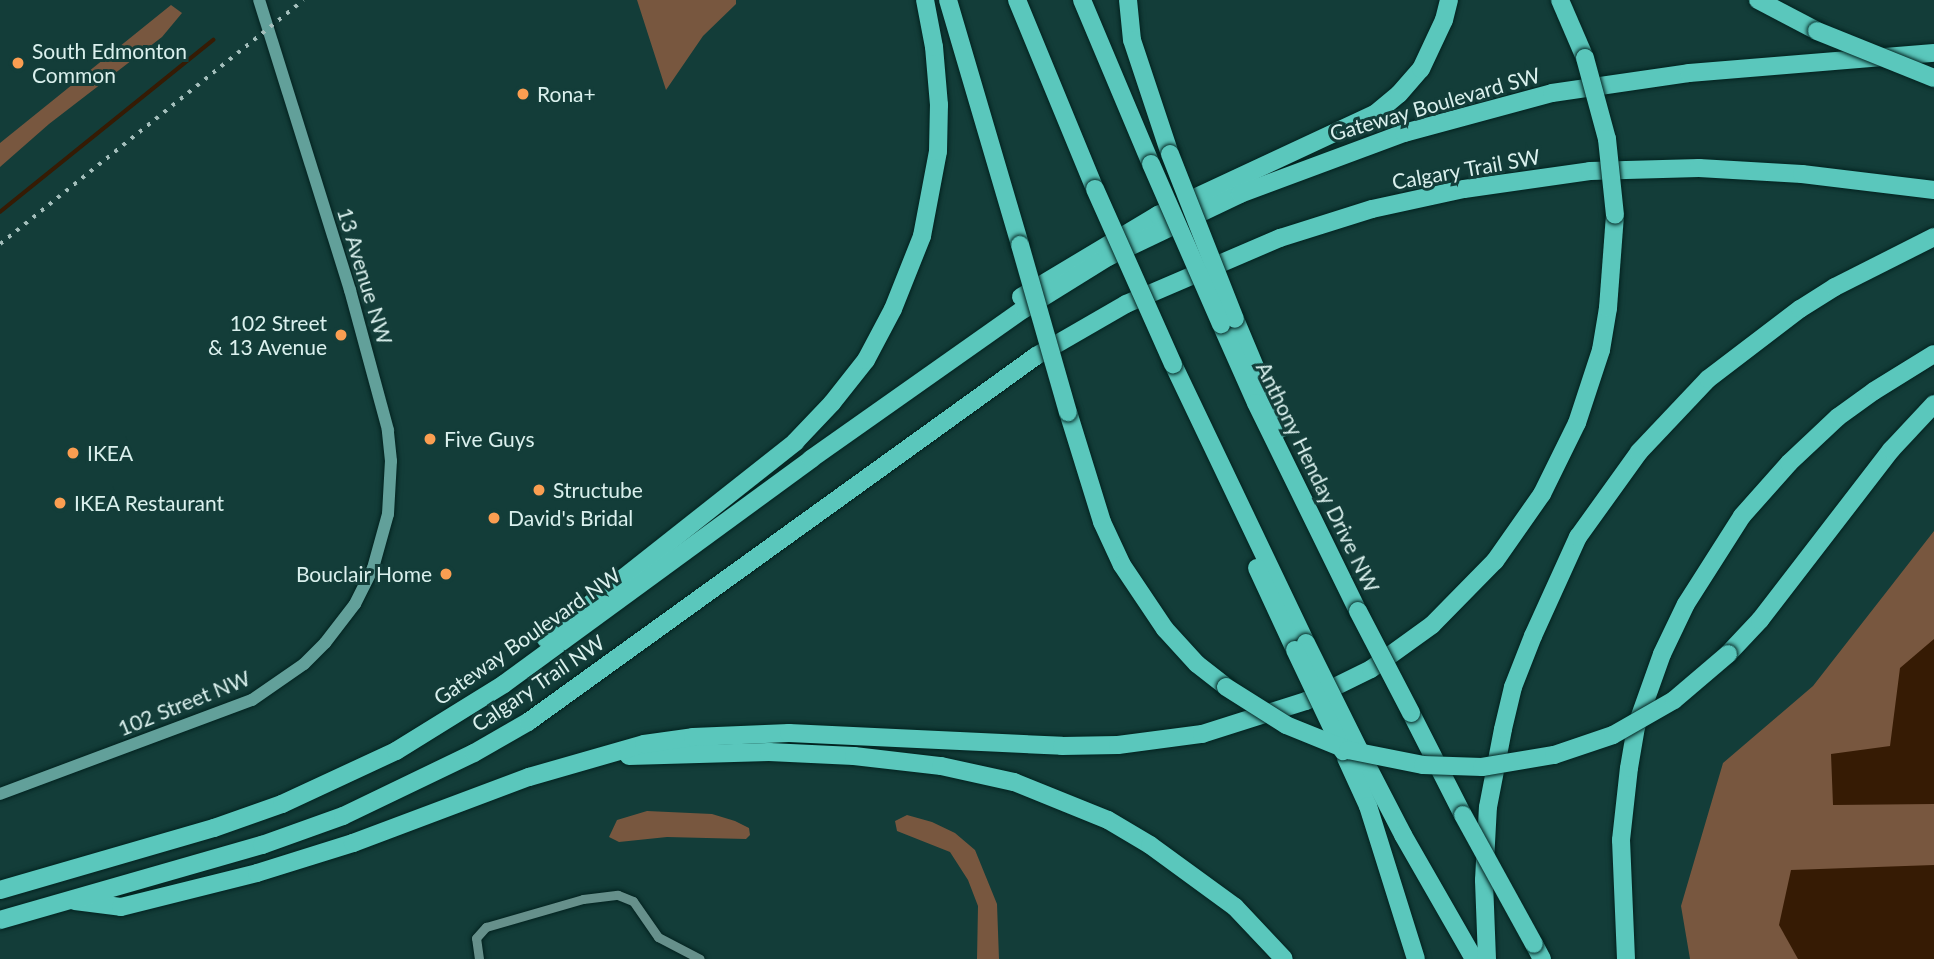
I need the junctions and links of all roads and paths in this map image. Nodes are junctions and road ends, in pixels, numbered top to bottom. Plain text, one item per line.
1 (260, 0) edge
2 (925, 0) edge
3 (948, 0) edge
4 (1017, 0) edge
5 (1082, 0) edge
6 (1128, 0) edge
7 (1449, 0) edge
8 (1560, 0) edge
9 (1758, 0) edge
10 (1934, 53) edge
11 (1934, 78) edge
12 (1934, 190) edge
13 (1928, 240) edge
14 (1024, 309) joint
15 (1228, 321) junction
16 (1934, 354) edge
17 (1036, 356) joint
18 (921, 380) junction
19 (1934, 404) edge
20 (373, 568) joint
21 (504, 684) junction
22 (1353, 754) junction
23 (593, 758) junction
24 (0, 794) edge
25 (0, 890) edge
26 (68, 900) junction
27 (0, 920) edge
28 (1538, 951) edge
29 (479, 959) edge
30 (700, 959) edge
31 (1284, 959) edge
32 (1416, 959) edge
33 (1474, 959) edge
34 (1488, 959) edge
35 (1626, 959) edge

1 - 20 street, 13 Avenue NW
2 - 21 highway
3 - 19 highway, bridge
4 - 22 highway, bridge
5 - 15 highway, bridge
6 - 15 highway, bridge
7 - 18 highway
8 - 23 highway, bridge
9 - 11 highway, bridge
10 - 14 highway, Gateway Boulevard SW
12 - 17 highway, Calgary Trail SW
13 - 34 highway
14 - 18 highway, Gateway Boulevard NW
15 - 28 highway, Anthony Henday Drive NW, bridge
16 - 35 highway
17 - 26 highway, Calgary Trail NW
18 - 21 highway, Gateway Boulevard NW
20 - 24 street, 102 Street NW
21 - 25 highway, Gateway Boulevard NW
22 - 32 highway
22 - 33 highway
23 - 26 highway
23 - 31 highway
26 - 27 highway, Calgary Trail NW
29 - 30 street

